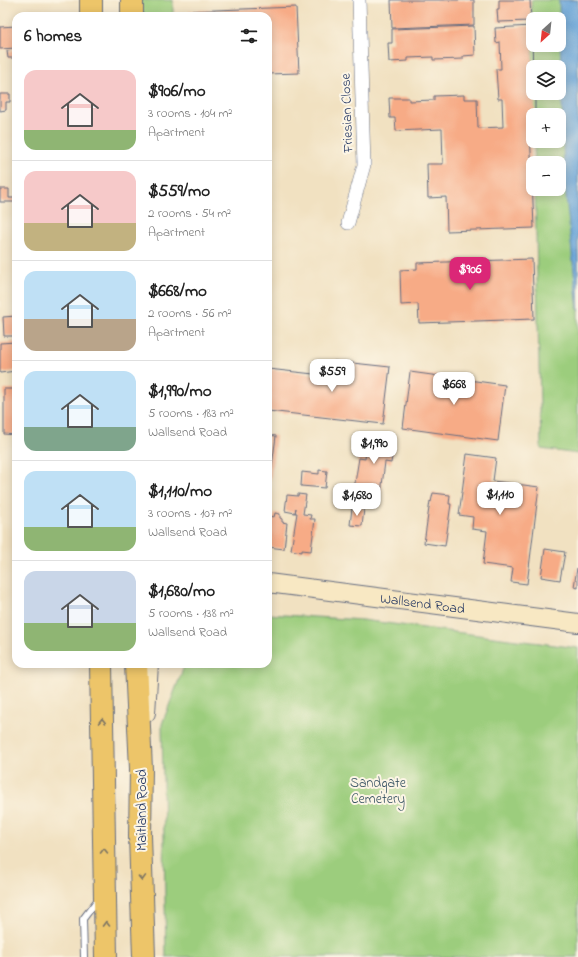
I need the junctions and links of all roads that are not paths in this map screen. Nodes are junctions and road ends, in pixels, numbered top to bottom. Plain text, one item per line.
1 (91, 0) edge
2 (132, 0) edge
3 (359, 0) edge
4 (92, 12) edge
5 (132, 12) edge
6 (348, 223) dead end
7 (272, 584) edge
8 (578, 623) edge
9 (101, 668) edge
10 (136, 668) edge
11 (149, 668) edge
12 (140, 769) junction
13 (105, 890) junction
14 (84, 957) edge
15 (106, 957) edge
16 (144, 957) edge

1 - 4 highway
2 - 5 highway
3 - 6 street, Friesian Close
7 - 8 main road, Wallsend Road
13 -> 9 highway
10 - 12 highway, Maitland Road
11 - 12 main road
12 -> 16 highway, Maitland Road
13 - 14 lane
15 -> 13 highway

